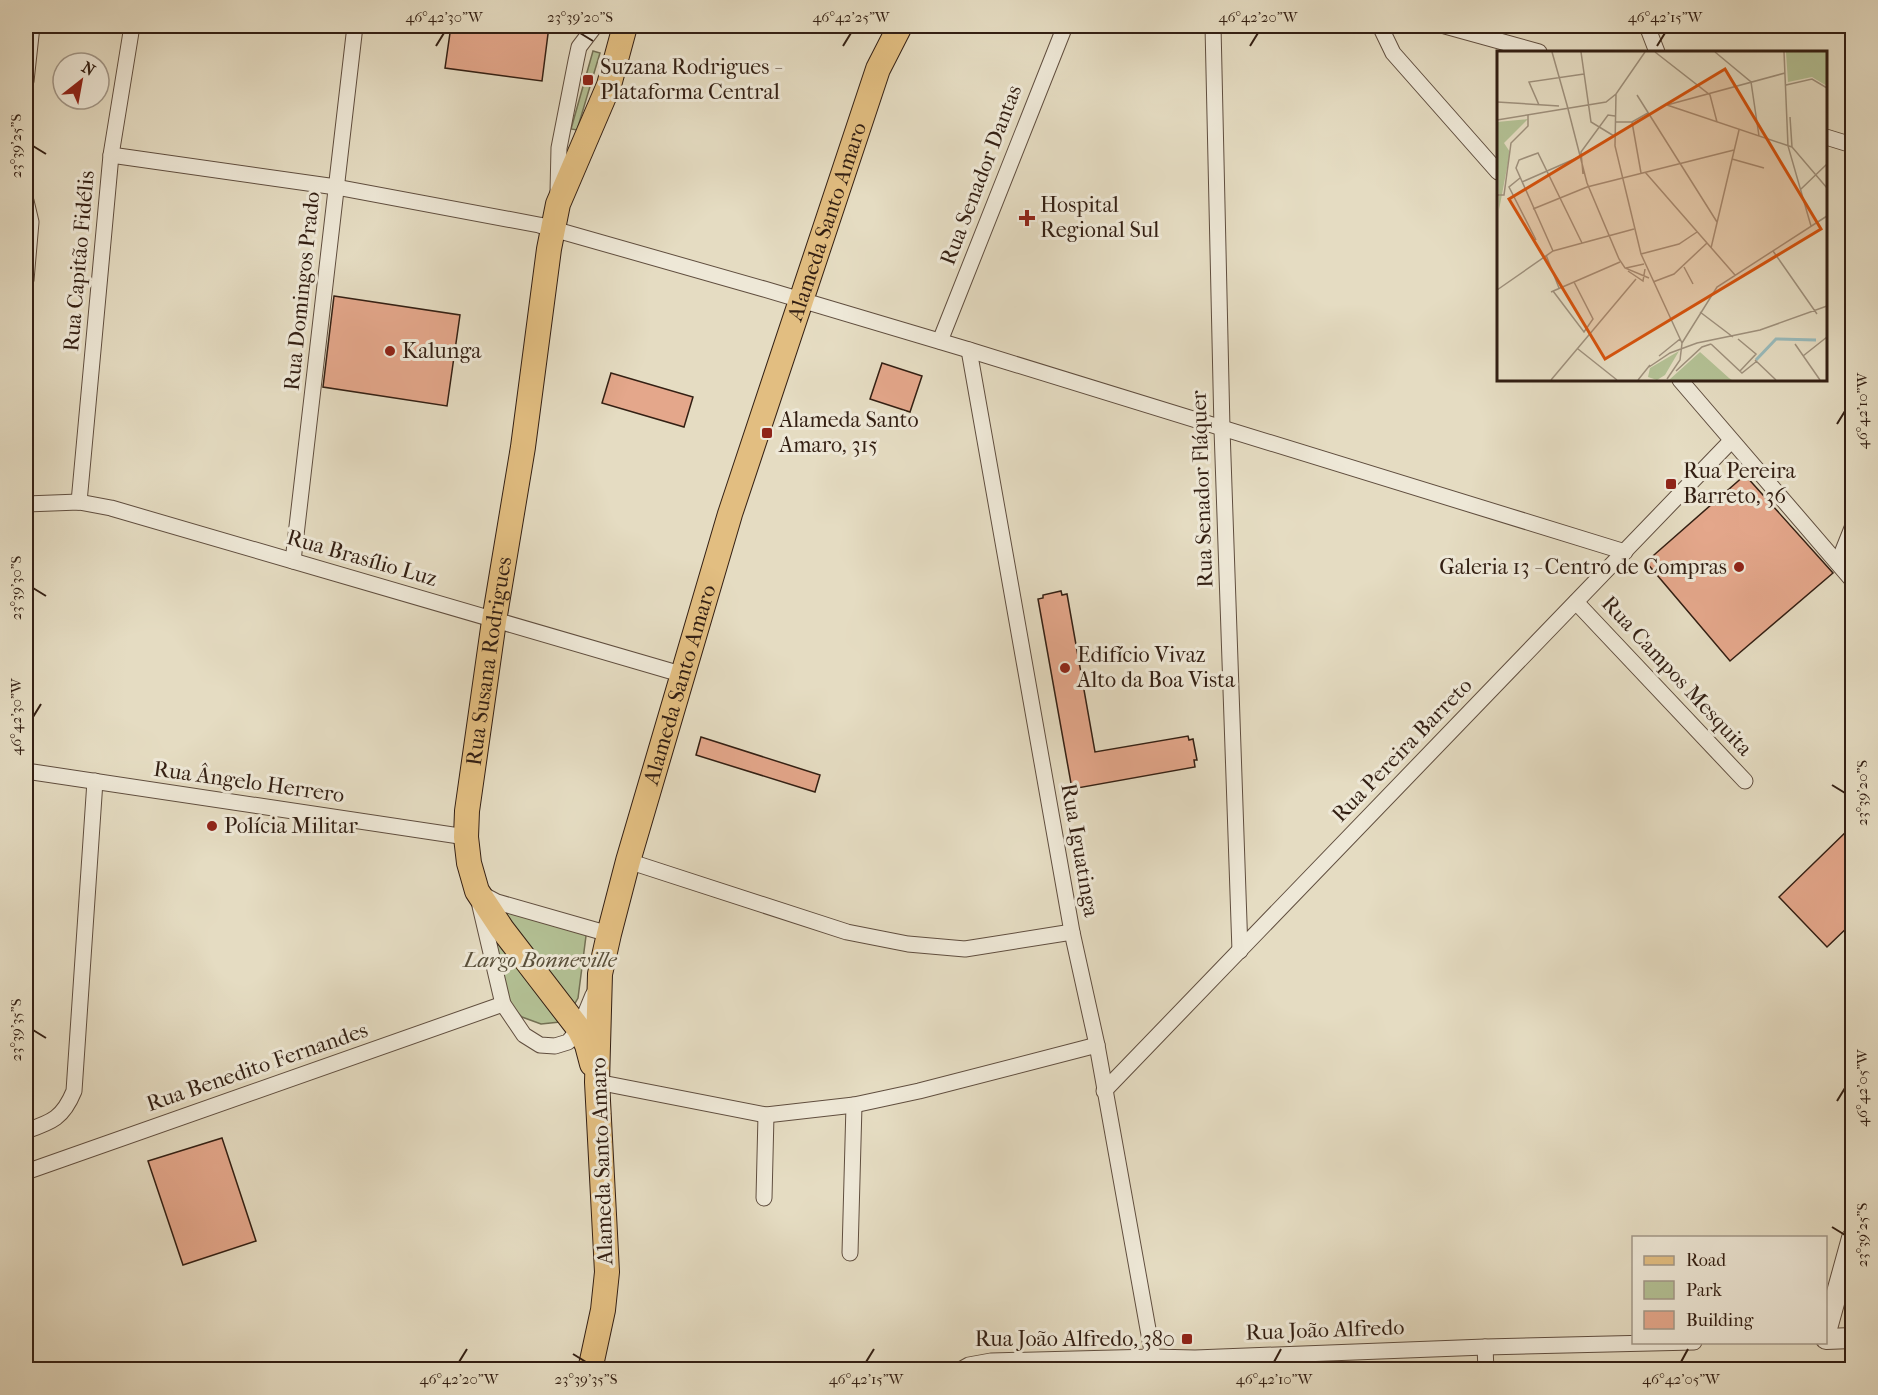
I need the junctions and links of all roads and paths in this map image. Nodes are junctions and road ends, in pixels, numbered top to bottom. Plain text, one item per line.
1 (32, 26) edge
2 (132, 26) edge
3 (355, 26) edge
4 (596, 26) edge
5 (624, 26) edge
6 (900, 26) edge
7 (1065, 26) edge
8 (1213, 26) edge
9 (1380, 26) edge
10 (1445, 26) edge
11 (1647, 26) edge
12 (1535, 51) edge
13 (1657, 51) edge
14 (26, 81) edge
15 (1827, 137) edge
16 (1852, 145) edge
17 (111, 155) junction
18 (1497, 171) edge
19 (336, 187) junction
20 (26, 201) edge
21 (558, 204) junction
22 (553, 230) junction
23 (26, 279) edge
24 (800, 300) junction
25 (940, 341) junction
26 (969, 350) junction
27 (1681, 381) edge
28 (1222, 429) junction
29 (1731, 441) junction
30 (79, 502) junction
31 (26, 504) edge
32 (1852, 528) edge
33 (1625, 552) junction
34 (294, 561) junction
35 (1838, 563) junction
36 (1852, 580) edge
37 (1576, 602) junction
38 (494, 621) junction
39 (684, 675) junction
40 (26, 771) edge
41 (95, 781) junction
42 (1745, 781) dead end
43 (466, 837) junction
44 (628, 861) junction
45 (477, 891) junction
46 (1072, 932) junction
47 (609, 934) junction
48 (1240, 951) junction
49 (600, 974) junction
50 (503, 1004) junction
51 (579, 1029) junction
52 (1096, 1045) junction
53 (597, 1082) junction
54 (1104, 1091) junction
55 (854, 1105) junction
56 (766, 1115) junction
57 (26, 1131) edge
58 (26, 1172) edge
59 (764, 1198) dead end
60 (1852, 1238) edge
61 (850, 1252) dead end
62 (1827, 1328) edge
63 (1852, 1338) edge
64 (1827, 1339) edge
65 (1632, 1343) edge
66 (1485, 1347) junction
67 (1153, 1357) junction
68 (590, 1370) edge
69 (960, 1370) edge
70 (1486, 1370) edge

1 - 14 street
2 - 17 street, Rua Capitão Fidélis
3 - 19 street, Rua Domingos Prado
4 - 21 street, Rua Susana Rodrigues
5 - 21 main road, Rua Susana Rodrigues
6 - 24 main road, Alameda Santo Amaro
7 - 25 street, Rua Senador Dantas
8 - 28 street, Rua Senador Fláquer
9 - 18 street
10 - 12 street
11 - 13 street
15 - 16 street
17 - 19 street
17 - 30 street, Rua Capitão Fidélis
19 - 22 street
19 - 34 street, Rua Domingos Prado
20 - 23 street
21 - 22 main road, Rua Susana Rodrigues
22 - 24 street
22 - 38 main road, Rua Susana Rodrigues
24 - 25 street
24 - 39 main road, Alameda Santo Amaro
25 - 26 street
26 - 28 street
26 - 46 street, Rua Iguatinga
27 - 29 street
28 - 33 street
28 - 48 street, Rua Senador Fláquer
29 - 33 street, Rua Pereira Barreto
29 - 35 street
30 - 31 street, Rua Brasílio Luz
30 - 34 street, Rua Brasílio Luz
32 - 35 street
33 - 37 street, Rua Pereira Barreto
34 - 38 street, Rua Brasílio Luz
35 - 36 street
37 - 42 street, Rua Campos Mesquita
37 - 48 street, Rua Pereira Barreto
38 - 39 street, Rua Brasílio Luz
38 - 43 main road, Rua Susana Rodrigues
39 - 44 main road, Alameda Santo Amaro
40 - 41 street, Rua Ângelo Herrero
41 - 43 street, Rua Ângelo Herrero
41 - 57 street
43 - 45 main road, Rua Susana Rodrigues
44 - 46 street
44 - 47 main road, Alameda Santo Amaro
45 - 47 street
45 - 50 street
45 - 51 main road, Rua Susana Rodrigues
46 - 52 street, Rua Iguatinga
47 - 49 main road, Alameda Santo Amaro
48 - 54 street, Rua Pereira Barreto
49 - 51 street
49 - 53 main road, Alameda Santo Amaro
50 - 51 street
50 - 58 street, Rua Benedito Fernandes
51 - 53 main road, Rua Susana Rodrigues
52 - 54 street, Rua Iguatinga
52 - 55 street
53 - 56 street
53 - 68 main road, Alameda Santo Amaro
54 - 67 street, Rua Iguatinga
55 - 56 street
55 - 61 street
56 - 59 street
60 - 62 street
63 - 64 street
65 - 66 street, Rua João Alfredo
66 - 67 street, Rua João Alfredo
66 - 70 street
67 - 69 street, Rua João Alfredo

